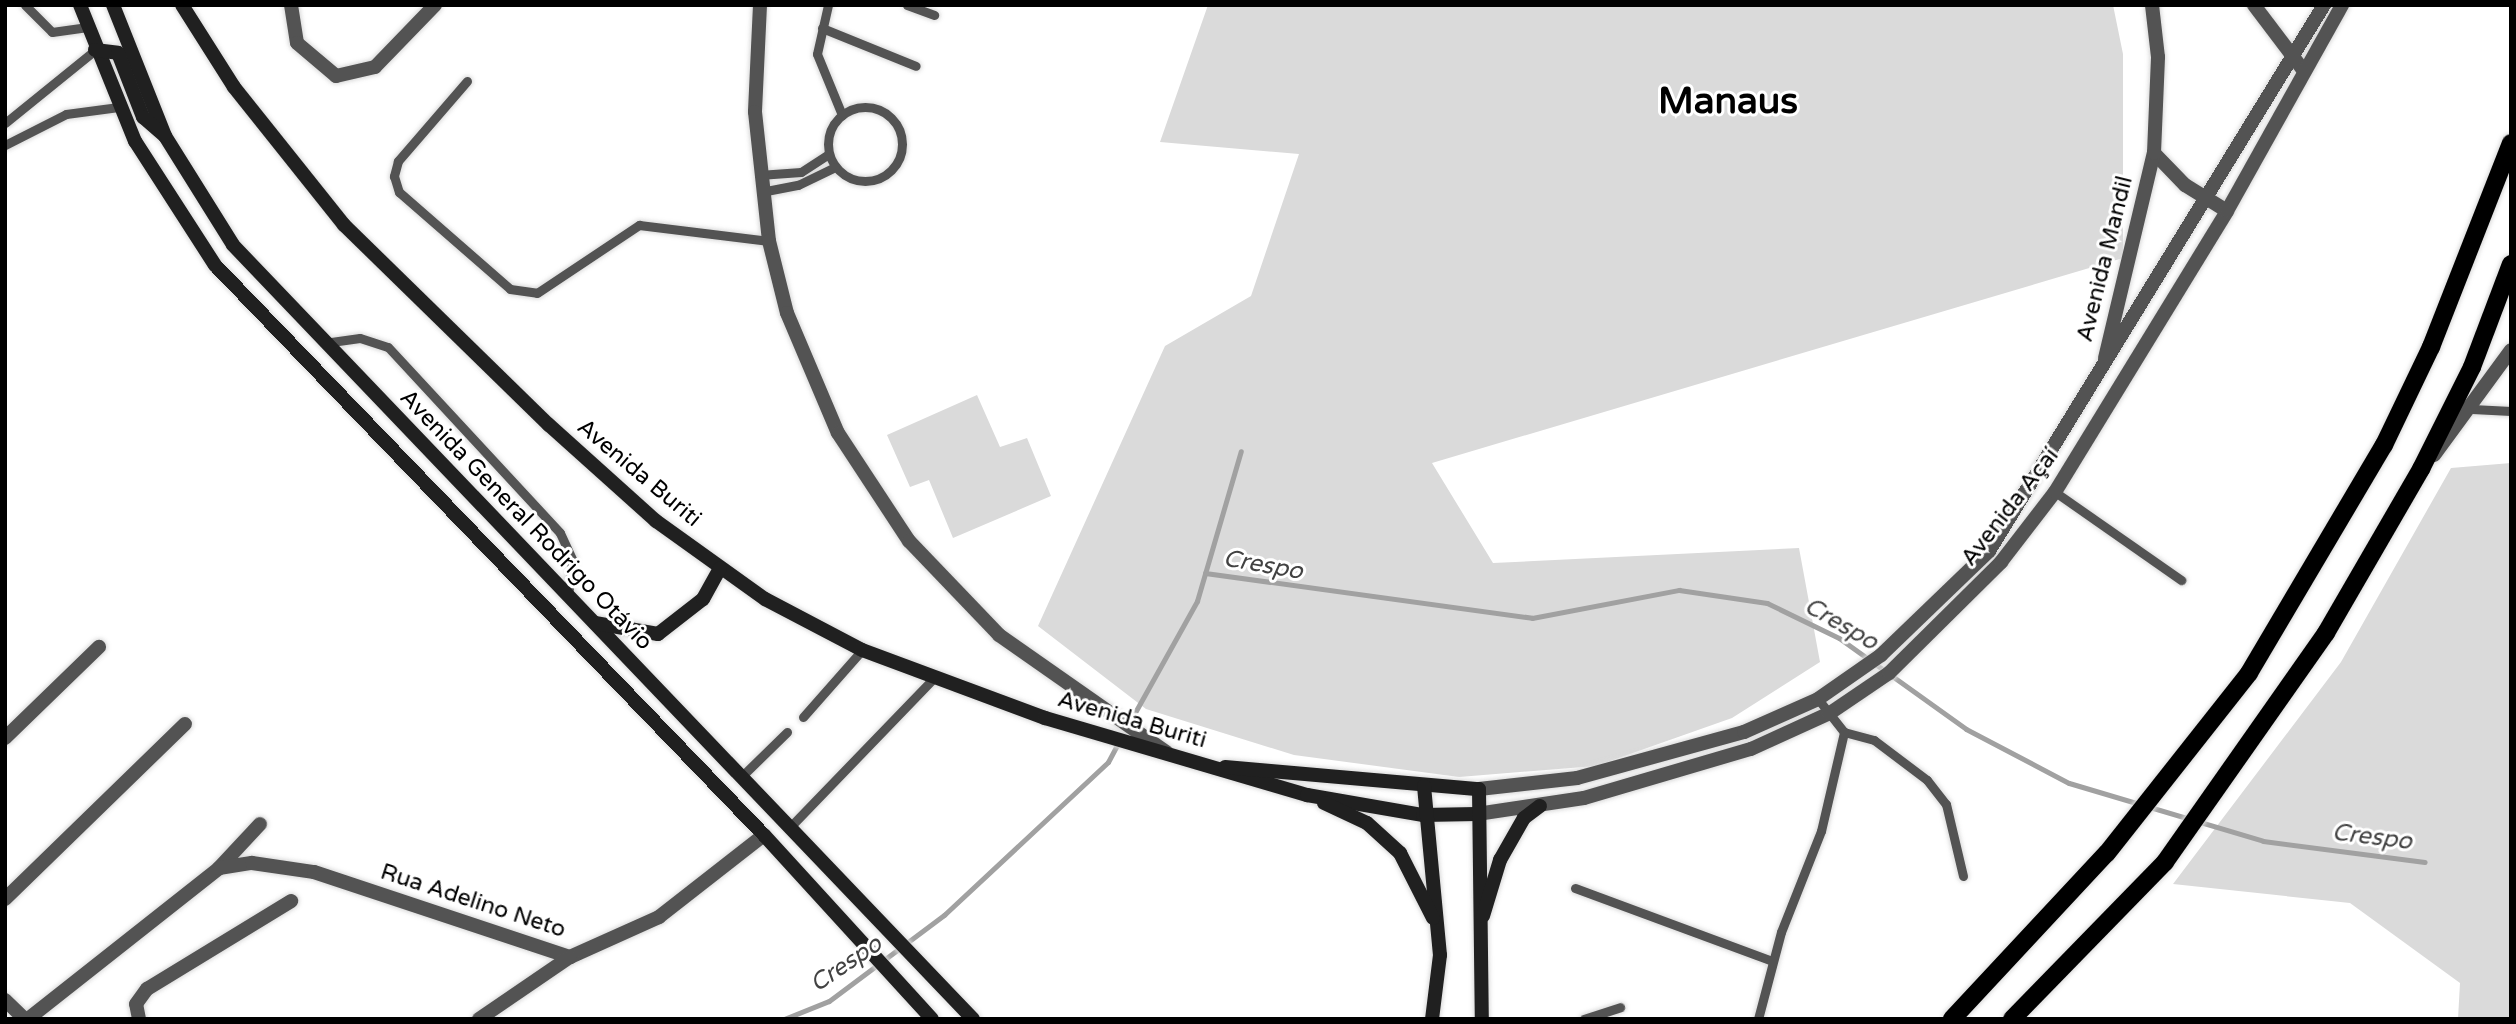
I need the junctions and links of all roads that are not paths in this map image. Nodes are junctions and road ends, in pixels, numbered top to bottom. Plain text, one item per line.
1 (25, 5) edge
2 (80, 5) edge
3 (113, 5) edge
4 (182, 5) edge
5 (291, 5) edge
6 (435, 5) edge
7 (760, 5) edge
8 (828, 5) edge
9 (907, 5) edge
10 (2152, 5) edge
11 (2254, 5) edge
12 (2324, 5) edge
13 (2342, 5) edge
14 (934, 15) dead end
15 (88, 27) junction
16 (822, 28) junction
17 (94, 50) junction
18 (2288, 58) junction
19 (916, 65) dead end
20 (2304, 71) junction
21 (467, 81) dead end
22 (119, 107) junction
23 (842, 115) junction
24 (5, 123) edge
25 (165, 136) junction
26 (2511, 144) edge
27 (5, 145) edge
28 (2154, 153) junction
29 (829, 154) junction
30 (835, 167) junction
31 (758, 175) junction
32 (761, 192) junction
33 (2203, 197) junction
34 (2227, 211) junction
35 (769, 241) junction
36 (2511, 264) edge
37 (324, 343) junction
38 (2511, 350) edge
39 (2100, 376) junction
40 (2472, 409) junction
41 (2511, 411) edge
42 (2421, 470) junction
43 (2055, 492) junction
44 (720, 568) junction
45 (2181, 580) dead end
46 (568, 595) junction
47 (595, 624) junction
48 (99, 647) dead end
49 (862, 650) junction
50 (933, 680) junction
51 (1818, 699) junction
52 (1830, 713) junction
53 (803, 716) dead end
54 (185, 724) dead end
55 (787, 732) dead end
56 (1844, 732) junction
57 (5, 738) edge
58 (1174, 757) junction
59 (1214, 767) junction
60 (742, 776) junction
61 (1424, 786) junction
62 (1479, 789) junction
63 (1307, 795) junction
64 (1540, 806) junction
65 (1477, 814) junction
66 (1423, 815) junction
67 (260, 824) dead end
68 (791, 826) junction
69 (764, 835) junction
70 (219, 868) junction
71 (1963, 876) dead end
72 (1575, 888) dead end
73 (5, 900) edge
74 (291, 901) dead end
75 (1478, 931) junction
76 (1439, 933) junction
77 (570, 957) junction
78 (1772, 961) junction
79 (5, 1000) edge
80 (1620, 1007) dead end
81 (484, 1016) edge
82 (26, 1019) edge
83 (139, 1019) edge
84 (932, 1019) edge
85 (973, 1019) edge
86 (1432, 1019) edge
87 (1482, 1019) edge
88 (1584, 1019) edge
89 (1758, 1019) edge
90 (1952, 1019) edge
91 (2012, 1019) edge

1 - 15 lane
2 - 15 main road, Avenida General Rodrigo Otávio
3 - 25 main road, Avenida General Rodrigo Otávio
4 - 44 main road, Avenida Buriti
5 - 6 street
7 - 31 street
8 - 16 lane
9 - 14 lane
10 - 28 street, Avenida Mandil
11 - 18 street
12 - 18 street, Avenida Açaí
13 - 20 street, Avenida Açaí
15 - 17 main road, Avenida General Rodrigo Otávio
16 - 19 lane
16 - 23 lane
17 - 22 main road, Avenida General Rodrigo Otávio
17 - 24 lane
17 - 25 main road
18 - 20 street
18 - 33 street, Avenida Açaí
20 - 34 street, Avenida Açaí
21 - 35 lane
22 - 27 lane
22 - 69 main road, Avenida General Rodrigo Otávio
23 - 29 lane
23 - 30 lane
25 - 37 main road, Avenida General Rodrigo Otávio
26 - 90 main road
28 - 33 street, Avenida Mandil
28 - 39 street, Avenida Mandil
29 - 30 lane
29 - 31 lane
30 - 32 lane
31 - 32 street
32 - 35 street
33 - 34 street, Avenida Mandil
33 - 39 street, Avenida Açaí
34 - 43 street, Avenida Açaí
35 - 58 street
36 - 42 main road
37 - 46 main road, Avenida General Rodrigo Otávio
37 - 46 lane
38 - 40 street
39 - 51 street, Avenida Açaí
40 - 41 lane
40 - 42 street
42 - 91 main road
43 - 45 lane
43 - 52 street, Avenida Açaí
44 - 47 main road
44 - 49 main road, Avenida Buriti
46 - 47 main road, Avenida General Rodrigo Otávio
47 - 60 main road, Avenida General Rodrigo Otávio
48 - 57 street
49 - 50 main road, Avenida Buriti
49 - 53 lane
50 - 58 main road, Avenida Buriti
50 - 68 lane
51 - 52 lane
51 - 62 street, Avenida Açaí
52 - 56 lane
52 - 64 street, Avenida Açaí
54 - 73 street
55 - 60 lane
56 - 71 lane
56 - 78 lane
58 - 59 main road, Avenida Buriti
59 - 61 main road, Avenida Buriti
59 - 63 main road, Avenida Buriti
60 - 68 main road, Avenida General Rodrigo Otávio
61 - 62 main road, Avenida Buriti
61 - 66 main road
62 - 65 main road
63 - 66 main road, Avenida Buriti
63 - 76 main road
64 - 65 street, Avenida Açaí
64 - 75 main road
65 - 66 main road, Avenida Buriti
65 - 75 main road
66 - 76 main road
67 - 70 street
68 - 85 main road, Avenida General Rodrigo Otávio
69 - 77 street, Rua Adelino Neto
69 - 84 main road, Avenida General Rodrigo Otávio
70 - 77 street, Rua Adelino Neto
70 - 82 street
72 - 78 lane
74 - 83 street
75 - 87 main road
76 - 86 main road
77 - 81 street
78 - 89 lane
79 - 82 street
80 - 88 lane

